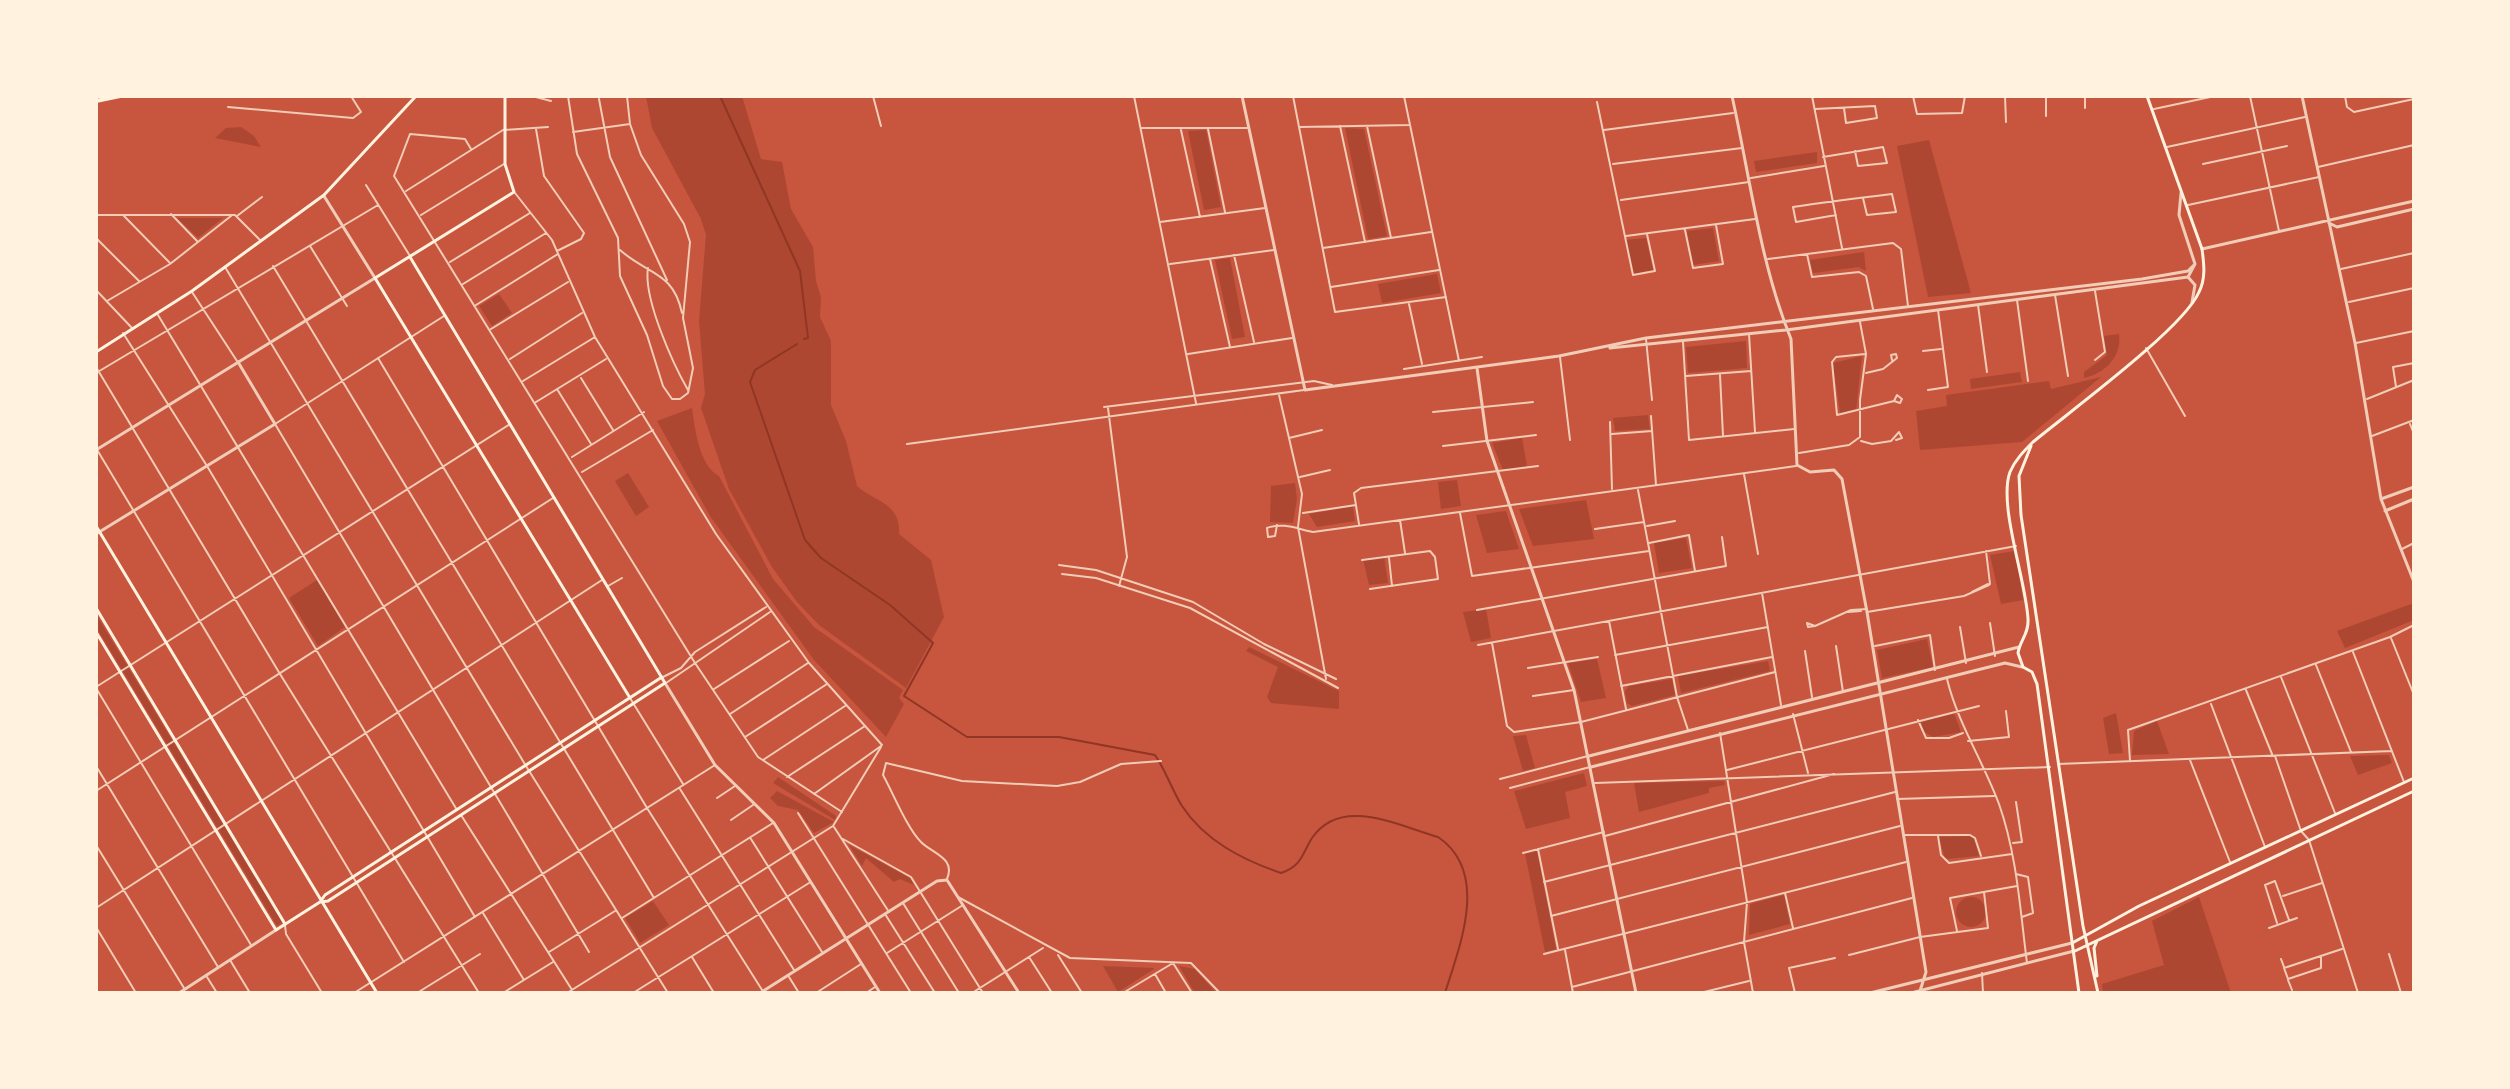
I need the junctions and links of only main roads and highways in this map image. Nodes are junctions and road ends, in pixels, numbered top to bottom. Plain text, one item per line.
1 (120, 96) edge
2 (416, 96) edge
3 (505, 96) edge
4 (2147, 96) edge
5 (96, 102) edge
6 (410, 257) junction
7 (98, 350) edge
8 (2033, 442) junction
9 (96, 526) edge
10 (98, 533) edge
11 (96, 608) edge
12 (96, 632) edge
13 (2032, 638) junction
14 (2043, 671) junction
15 (2032, 672) junction
16 (662, 677) junction
17 (630, 698) junction
18 (2414, 778) edge
19 (2414, 791) edge
20 (2178, 888) junction
21 (2183, 898) junction
22 (320, 902) junction
23 (285, 925) junction
24 (2085, 934) junction
25 (2099, 938) junction
26 (2074, 942) junction
27 (2087, 944) junction
28 (2075, 951) junction
29 (2097, 980) junction
30 (377, 993) edge
31 (2079, 993) edge
32 (2098, 993) edge

1 - 5 main road
2 - 7 main road
3 - 6 main road
4 - 8 main road
6 - 16 main road
6 - 17 main road
8 - 13 main road
8 - 13 main road
9 - 10 main road
10 - 22 main road
11 - 23 main road
12 - 23 main road
13 - 14 main road
13 - 15 main road
14 - 15 main road
14 - 24 main road
15 - 26 main road
16 - 17 main road
16 - 22 main road
17 - 22 main road
18 - 20 main road
19 - 21 main road
20 - 21 main road
20 - 24 main road
21 - 25 main road
22 - 23 main road
22 - 30 main road
24 - 26 main road
24 - 27 main road
25 - 27 main road
25 - 29 main road
26 - 28 main road
27 - 28 main road
27 - 29 main road
28 - 31 main road
29 - 32 main road

